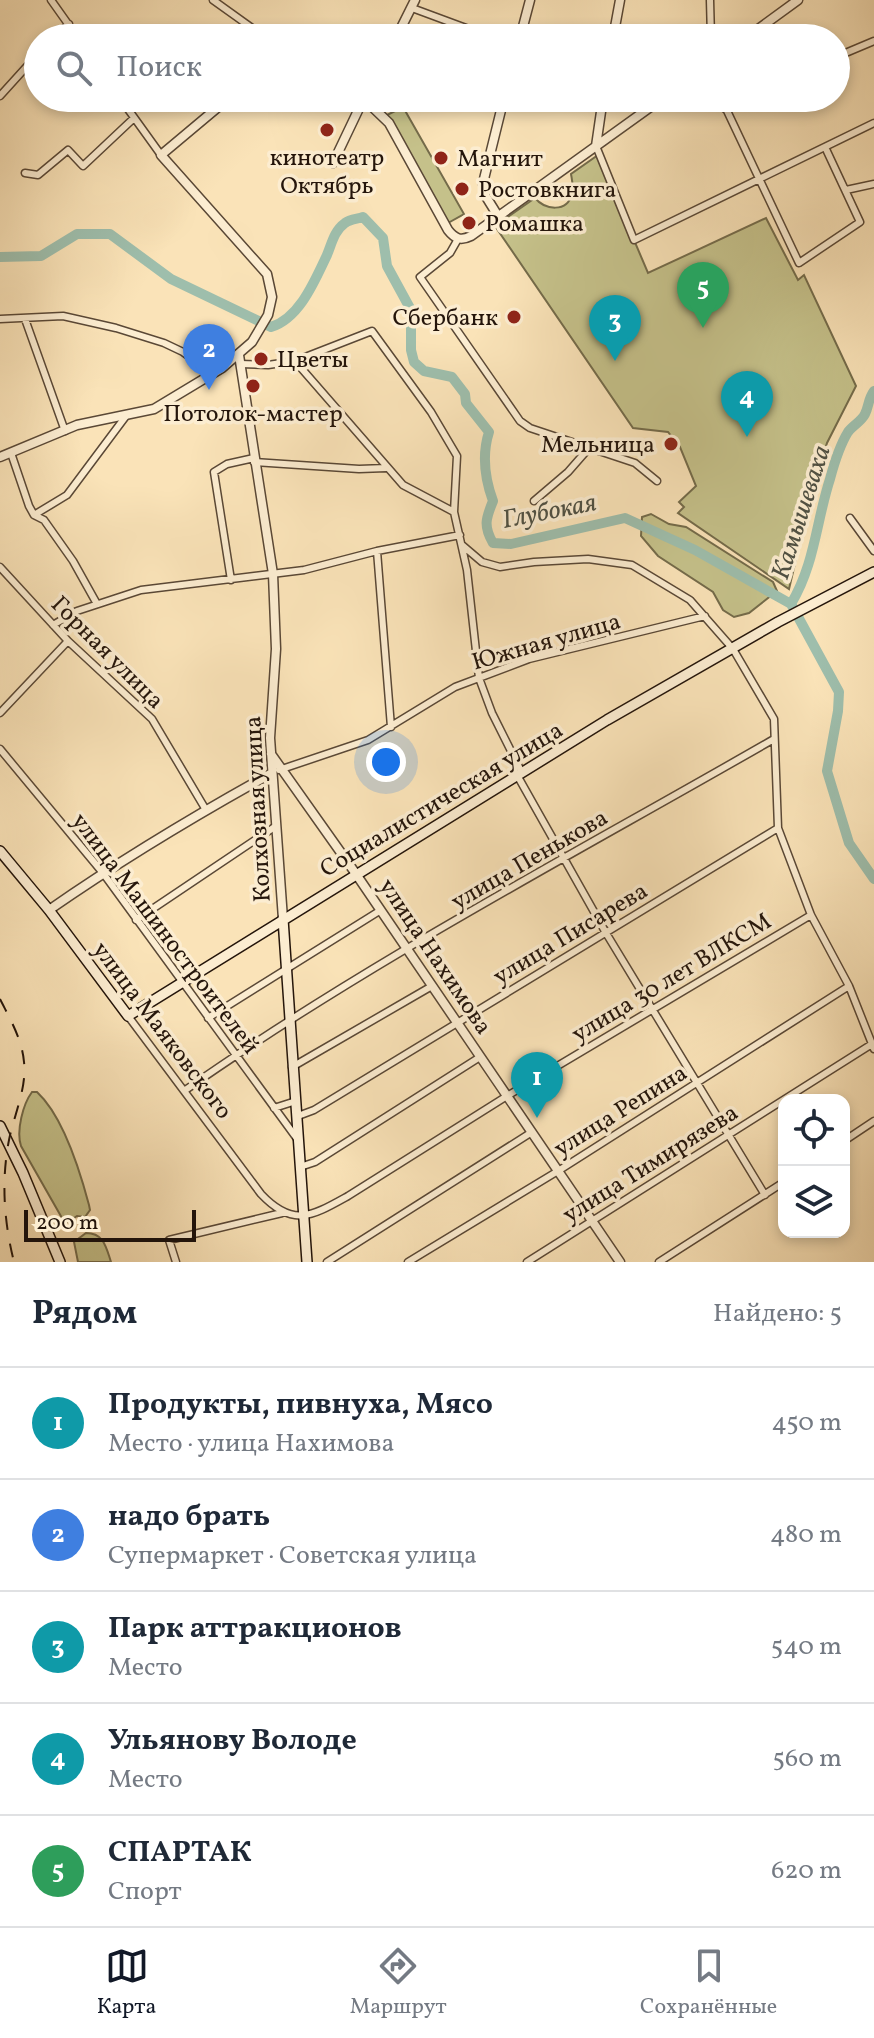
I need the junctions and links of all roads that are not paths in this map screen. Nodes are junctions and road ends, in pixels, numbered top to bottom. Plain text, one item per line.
1 (51, 0) edge
2 (530, 0) edge
3 (620, 0) edge
4 (710, 0) edge
5 (798, 0) edge
6 (213, 1) edge
7 (413, 4) edge
8 (69, 24) edge
9 (246, 24) edge
10 (403, 24) edge
11 (460, 24) edge
12 (524, 24) edge
13 (616, 24) edge
14 (711, 24) edge
15 (765, 24) edge
16 (874, 41) edge
17 (850, 51) edge
18 (24, 69) edge
19 (0, 96) edge
20 (130, 112) edge
21 (212, 112) edge
22 (357, 112) edge
23 (378, 112) edge
24 (501, 112) edge
25 (601, 112) edge
26 (642, 112) edge
27 (726, 112) edge
28 (134, 118) junction
29 (874, 123) edge
30 (596, 146) junction
31 (825, 147) junction
32 (161, 155) junction
33 (333, 163) dead end
34 (25, 173) dead end
35 (759, 181) junction
36 (874, 184) edge
37 (846, 190) junction
38 (498, 216) junction
39 (458, 239) junction
40 (0, 319) edge
41 (25, 319) junction
42 (239, 360) junction
43 (295, 361) junction
44 (213, 374) junction
45 (126, 416) junction
46 (65, 431) junction
47 (589, 448) junction
48 (11, 453) junction
49 (0, 457) edge
50 (254, 460) junction
51 (387, 468) junction
52 (657, 481) dead end
53 (534, 501) dead end
54 (454, 512) junction
55 (34, 515) junction
56 (850, 518) dead end
57 (460, 535) junction
58 (462, 545) junction
59 (377, 551) junction
60 (874, 551) edge
61 (0, 567) edge
62 (874, 572) edge
63 (273, 574) junction
64 (231, 580) junction
65 (97, 604) junction
66 (705, 616) junction
67 (53, 625) junction
68 (68, 641) junction
69 (733, 649) junction
70 (479, 678) junction
71 (0, 713) edge
72 (391, 727) junction
73 (774, 739) junction
74 (0, 749) edge
75 (277, 771) junction
76 (520, 774) junction
77 (206, 810) junction
78 (276, 826) junction
79 (778, 828) junction
80 (0, 851) edge
81 (564, 859) junction
82 (103, 873) junction
83 (356, 874) junction
84 (49, 910) junction
85 (381, 910) junction
86 (811, 915) junction
87 (283, 919) junction
88 (136, 920) junction
89 (606, 933) junction
90 (407, 950) junction
91 (286, 970) junction
92 (181, 982) junction
93 (432, 986) junction
94 (849, 986) junction
95 (652, 1009) junction
96 (128, 1016) junction
97 (208, 1018) junction
98 (289, 1021) junction
99 (457, 1022) junction
100 (873, 1045) edge
101 (235, 1056) junction
102 (480, 1057) junction
103 (292, 1067) junction
104 (697, 1082) junction
105 (184, 1091) junction
106 (507, 1096) junction
107 (296, 1101) junction
108 (274, 1108) junction
109 (298, 1116) junction
110 (874, 1121) edge
111 (0, 1126) edge
112 (532, 1132) junction
113 (728, 1134) junction
114 (850, 1137) edge
115 (299, 1142) junction
116 (300, 1167) junction
117 (558, 1171) junction
118 (778, 1186) edge
119 (765, 1195) junction
120 (283, 1213) junction
121 (304, 1216) junction
122 (592, 1220) junction
123 (60, 1262) edge
124 (176, 1262) edge
125 (307, 1262) edge
126 (327, 1262) edge
127 (408, 1262) edge
128 (527, 1262) edge
129 (620, 1262) edge
130 (659, 1262) edge

1 - 8 street
2 - 12 street
3 - 13 street
4 - 14 street
5 - 15 street
6 - 9 street
7 - 10 street
7 - 11 street
16 - 17 street
18 - 19 street
20 - 28 street
21 - 32 street
22 - 33 street
23 - 39 street
24 - 38 street
25 - 30 street
26 - 30 street
27 - 35 street
28 - 32 street
28 - 34 street
29 - 31 street
30 - 35 street
30 - 38 street
31 - 35 street
31 - 37 street
32 - 42 street
35 - 37 street
36 - 37 street
38 - 39 street
39 - 47 street
40 - 41 street
41 - 44 street
41 - 46 street
42 - 43 street
42 - 44 street
42 - 50 street, Колхозная улица
43 - 51 street
43 - 54 street
44 - 45 street
45 - 46 street
45 - 55 street
46 - 48 street
47 - 52 street
47 - 53 street
48 - 49 street
48 - 55 street
50 - 51 street
50 - 63 street, Колхозная улица
50 - 64 street
51 - 54 street
54 - 57 street
55 - 65 street
56 - 60 street
57 - 58 street
57 - 59 street
58 - 66 street
58 - 70 street
59 - 63 street
59 - 72 street
61 - 67 street, Горная улица
62 - 69 main road, Социалистическая улица
63 - 64 street
63 - 75 street, Колхозная улица
64 - 65 street
65 - 67 street
66 - 69 street
66 - 70 street, Южная улица
67 - 68 street, Горная улица
68 - 71 street
68 - 77 street, Горная улица
69 - 73 street
69 - 76 main road, Социалистическая улица
70 - 72 street, Южная улица
70 - 76 street
72 - 75 street, Южная улица
73 - 79 street
73 - 81 street, улица Пенькова
74 - 82 street, улица Машиностроителей
75 - 77 street
75 - 78 street, Колхозная улица
75 - 83 street, улица Нахимова
76 - 81 street
76 - 83 main road, Социалистическая улица
77 - 82 street
78 - 87 street, Колхозная улица
78 - 88 street
79 - 86 street
79 - 89 street, улица Писарева
80 - 84 main road, улица Маяковского
81 - 89 street
81 - 90 street, улица Пенькова
82 - 84 street
82 - 88 street, улица Машиностроителей
83 - 85 street, улица Нахимова
83 - 87 main road, Социалистическая улица
84 - 96 main road, улица Маяковского
85 - 90 street, улица Нахимова
85 - 91 street
86 - 94 street
86 - 95 street, улица 30 лет ВЛКСМ
87 - 91 main road, Колхозная улица
87 - 92 main road, Социалистическая улица
88 - 92 street, улица Машиностроителей
89 - 95 street
89 - 99 street, улица Писарева
90 - 93 street, улица Нахимова
90 - 98 street, улица Пенькова
91 - 97 street
91 - 98 main road, Колхозная улица
92 - 96 main road, Социалистическая улица
92 - 97 street, улица Машиностроителей
93 - 99 street, улица Нахимова
93 - 103 street
94 - 100 street
94 - 104 street, улица Репина
95 - 104 street
95 - 106 street, улица 30 лет ВЛКСМ
96 - 105 street, улица Маяковского
97 - 101 street, улица Машиностроителей
98 - 101 street, улица Пенькова
98 - 103 main road, Колхозная улица
99 - 102 street, улица Нахимова
99 - 109 street, улица Писарева
100 - 113 street, улица Тимирязева
101 - 105 street, улица Пенькова
101 - 108 street, улица Машиностроителей
102 - 106 street, улица Нахимова
102 - 116 street
103 - 107 main road, Колхозная улица
104 - 113 street
104 - 117 street, улица Репина
105 - 120 street, улица Маяковского
106 - 112 street, улица Нахимова
106 - 121 street, улица 30 лет ВЛКСМ
107 - 108 street
107 - 109 main road, Колхозная улица
108 - 115 street, улица Машиностроителей
109 - 115 main road, Колхозная улица
110 - 114 street
111 - 123 main road
112 - 117 street, улица Нахимова
112 - 126 street
113 - 119 street
113 - 122 street, улица Тимирязева
115 - 116 main road, Колхозная улица
116 - 121 main road, Колхозная улица
117 - 122 street, улица Нахимова
117 - 127 street, улица Репина
118 - 119 street
119 - 130 street
120 - 121 street
120 - 124 street
121 - 125 main road, Колхозная улица
122 - 128 street, улица Тимирязева
122 - 129 street, улица Нахимова

